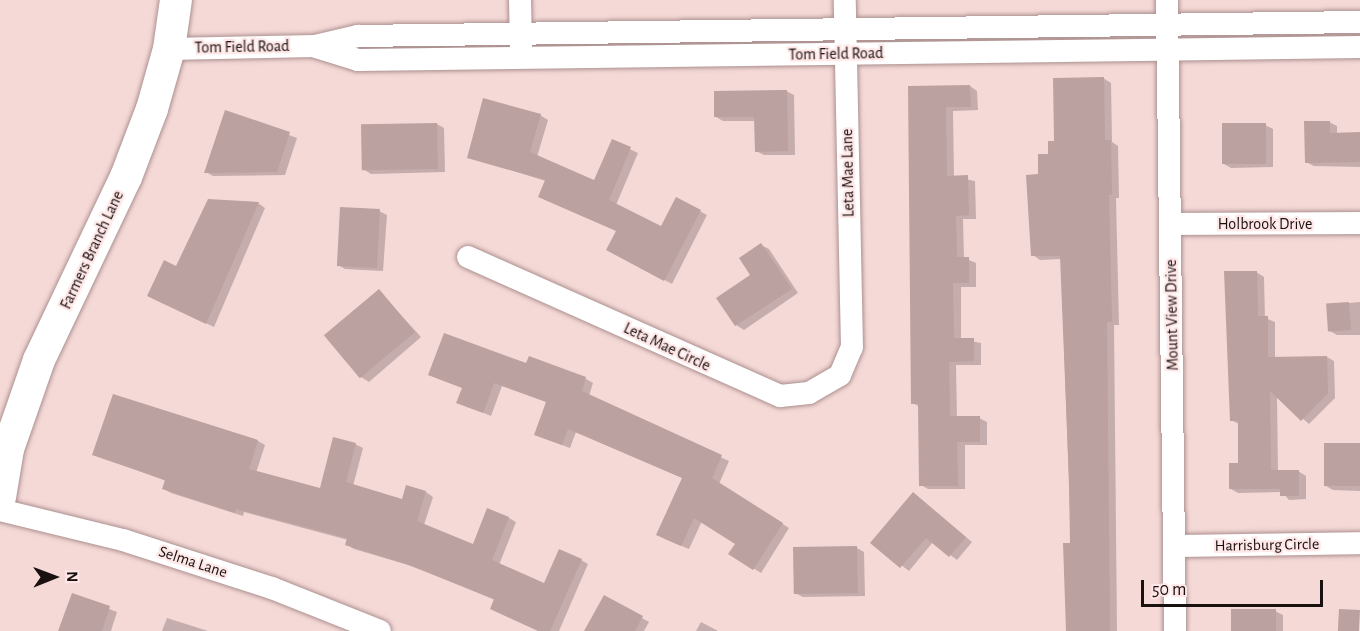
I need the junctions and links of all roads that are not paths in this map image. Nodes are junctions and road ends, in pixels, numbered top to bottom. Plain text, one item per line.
1 (176, 0) edge
2 (520, 0) edge
3 (845, 0) edge
4 (1167, 0) edge
5 (1360, 22) edge
6 (1168, 25) junction
7 (845, 29) junction
8 (521, 34) junction
9 (315, 46) junction
10 (1360, 47) edge
11 (169, 49) junction
12 (1168, 50) junction
13 (846, 54) junction
14 (522, 58) junction
15 (1360, 223) edge
16 (1171, 224) junction
17 (468, 257) dead end
18 (852, 347) joint
19 (0, 497) edge
20 (0, 510) edge
21 (1360, 543) edge
22 (1174, 546) junction
23 (380, 631) edge
24 (1175, 631) edge

1 - 11 street, Farmers Branch Lane
2 - 8 street
3 - 7 street, Leta Mae Lane
4 - 6 street, Mount View Drive
5 - 6 street, Tom Field Road
6 - 7 street, Tom Field Road
6 - 12 street, Mount View Drive
7 - 8 street, Tom Field Road
7 - 13 street, Leta Mae Lane
8 - 9 street, Tom Field Road
8 - 14 street
9 - 11 street, Tom Field Road
9 - 14 street, Tom Field Road
10 - 12 street, Tom Field Road
11 - 19 street, Farmers Branch Lane
12 - 13 street, Tom Field Road
12 - 16 street, Mount View Drive
13 - 14 street, Tom Field Road
13 - 18 street, Leta Mae Lane
15 - 16 street, Holbrook Drive
16 - 22 street, Mount View Drive
17 - 18 street, Leta Mae Circle
20 - 23 street, Selma Lane
21 - 22 street, Harrisburg Circle
22 - 24 street, Mount View Drive

